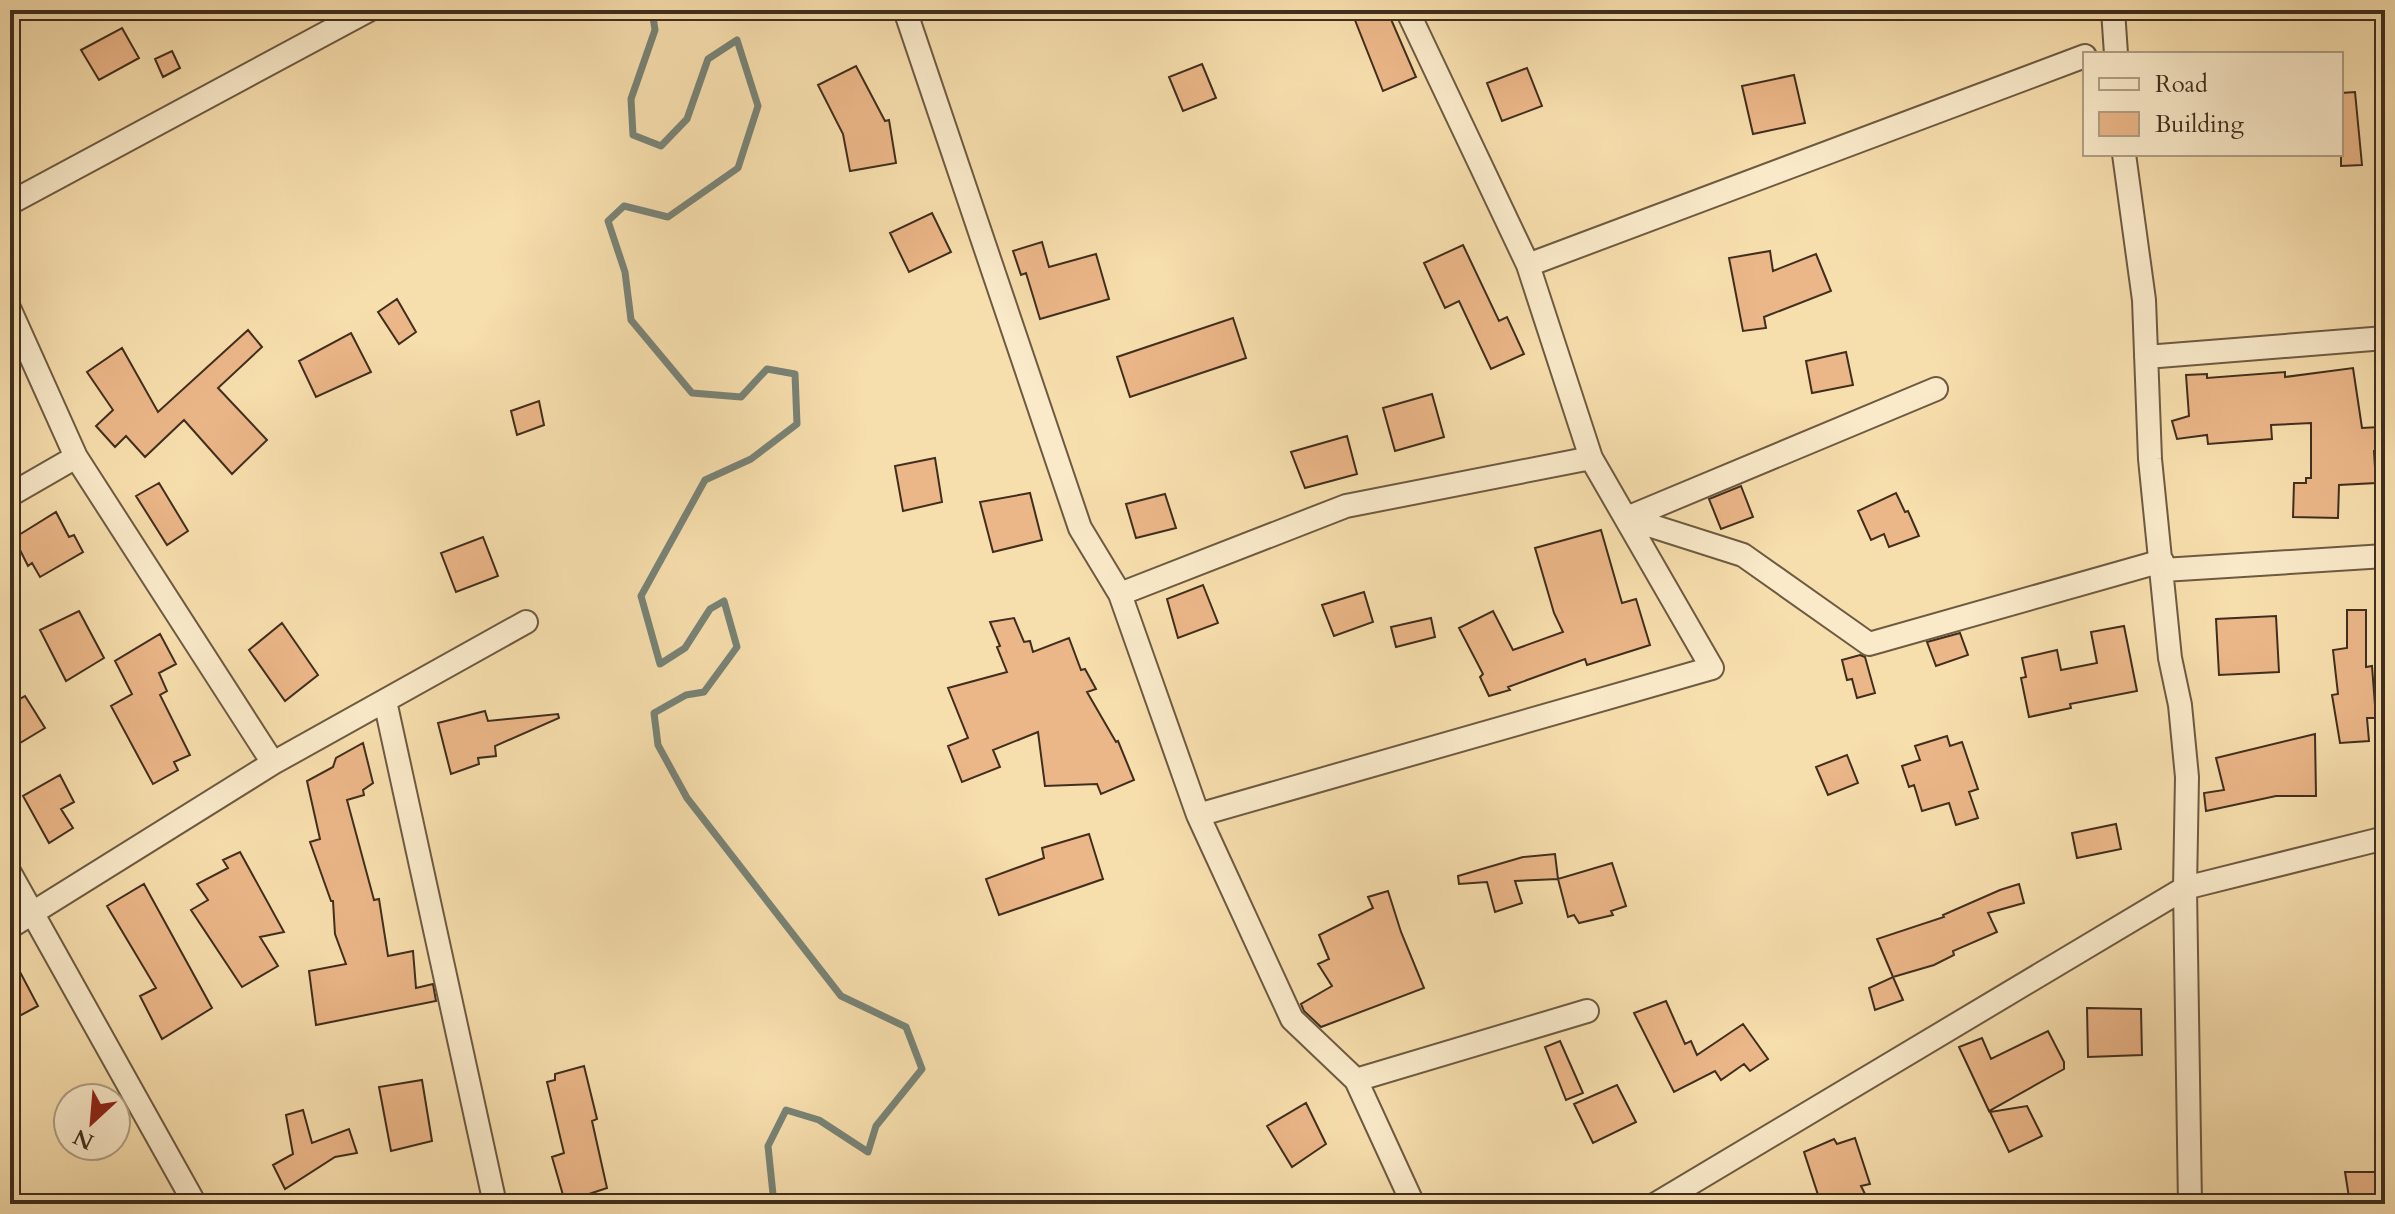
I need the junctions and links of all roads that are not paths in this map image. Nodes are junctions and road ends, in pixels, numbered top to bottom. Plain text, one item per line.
1 (369, 10) edge
2 (905, 10) edge
3 (1407, 10) edge
4 (2113, 10) edge
5 (2116, 49) edge
6 (2083, 57) edge
7 (2124, 156) edge
8 (10, 203) edge
9 (1528, 265) junction
10 (10, 310) edge
11 (2385, 338) edge
12 (2146, 357) junction
13 (1936, 389) dead end
14 (76, 457) junction
15 (1591, 458) junction
16 (10, 495) edge
17 (1627, 518) junction
18 (2385, 556) edge
19 (2162, 566) junction
20 (1120, 594) junction
21 (526, 622) dead end
22 (385, 701) junction
23 (273, 763) junction
24 (1198, 815) junction
25 (2385, 838) edge
26 (10, 873) edge
27 (2185, 888) junction
28 (34, 914) junction
29 (10, 927) edge
30 (1587, 1011) dead end
31 (1356, 1080) junction
32 (195, 1204) edge
33 (495, 1204) edge
34 (1413, 1204) edge
35 (1656, 1204) edge
36 (2190, 1204) edge

1 - 8 street
2 - 20 street
3 - 9 street
4 - 5 street
6 - 9 street
7 - 12 street
9 - 15 street
10 - 14 street
11 - 12 street
12 - 19 street
13 - 17 street
14 - 16 street
14 - 23 street
15 - 17 street
15 - 20 street
17 - 19 street
17 - 24 street
18 - 19 street
19 - 27 street
20 - 24 street
21 - 22 street
22 - 23 street
22 - 33 street
23 - 28 street
24 - 31 street
25 - 27 street
26 - 28 street
27 - 35 street
27 - 36 street
28 - 29 street
28 - 32 street
30 - 31 street
31 - 34 street

